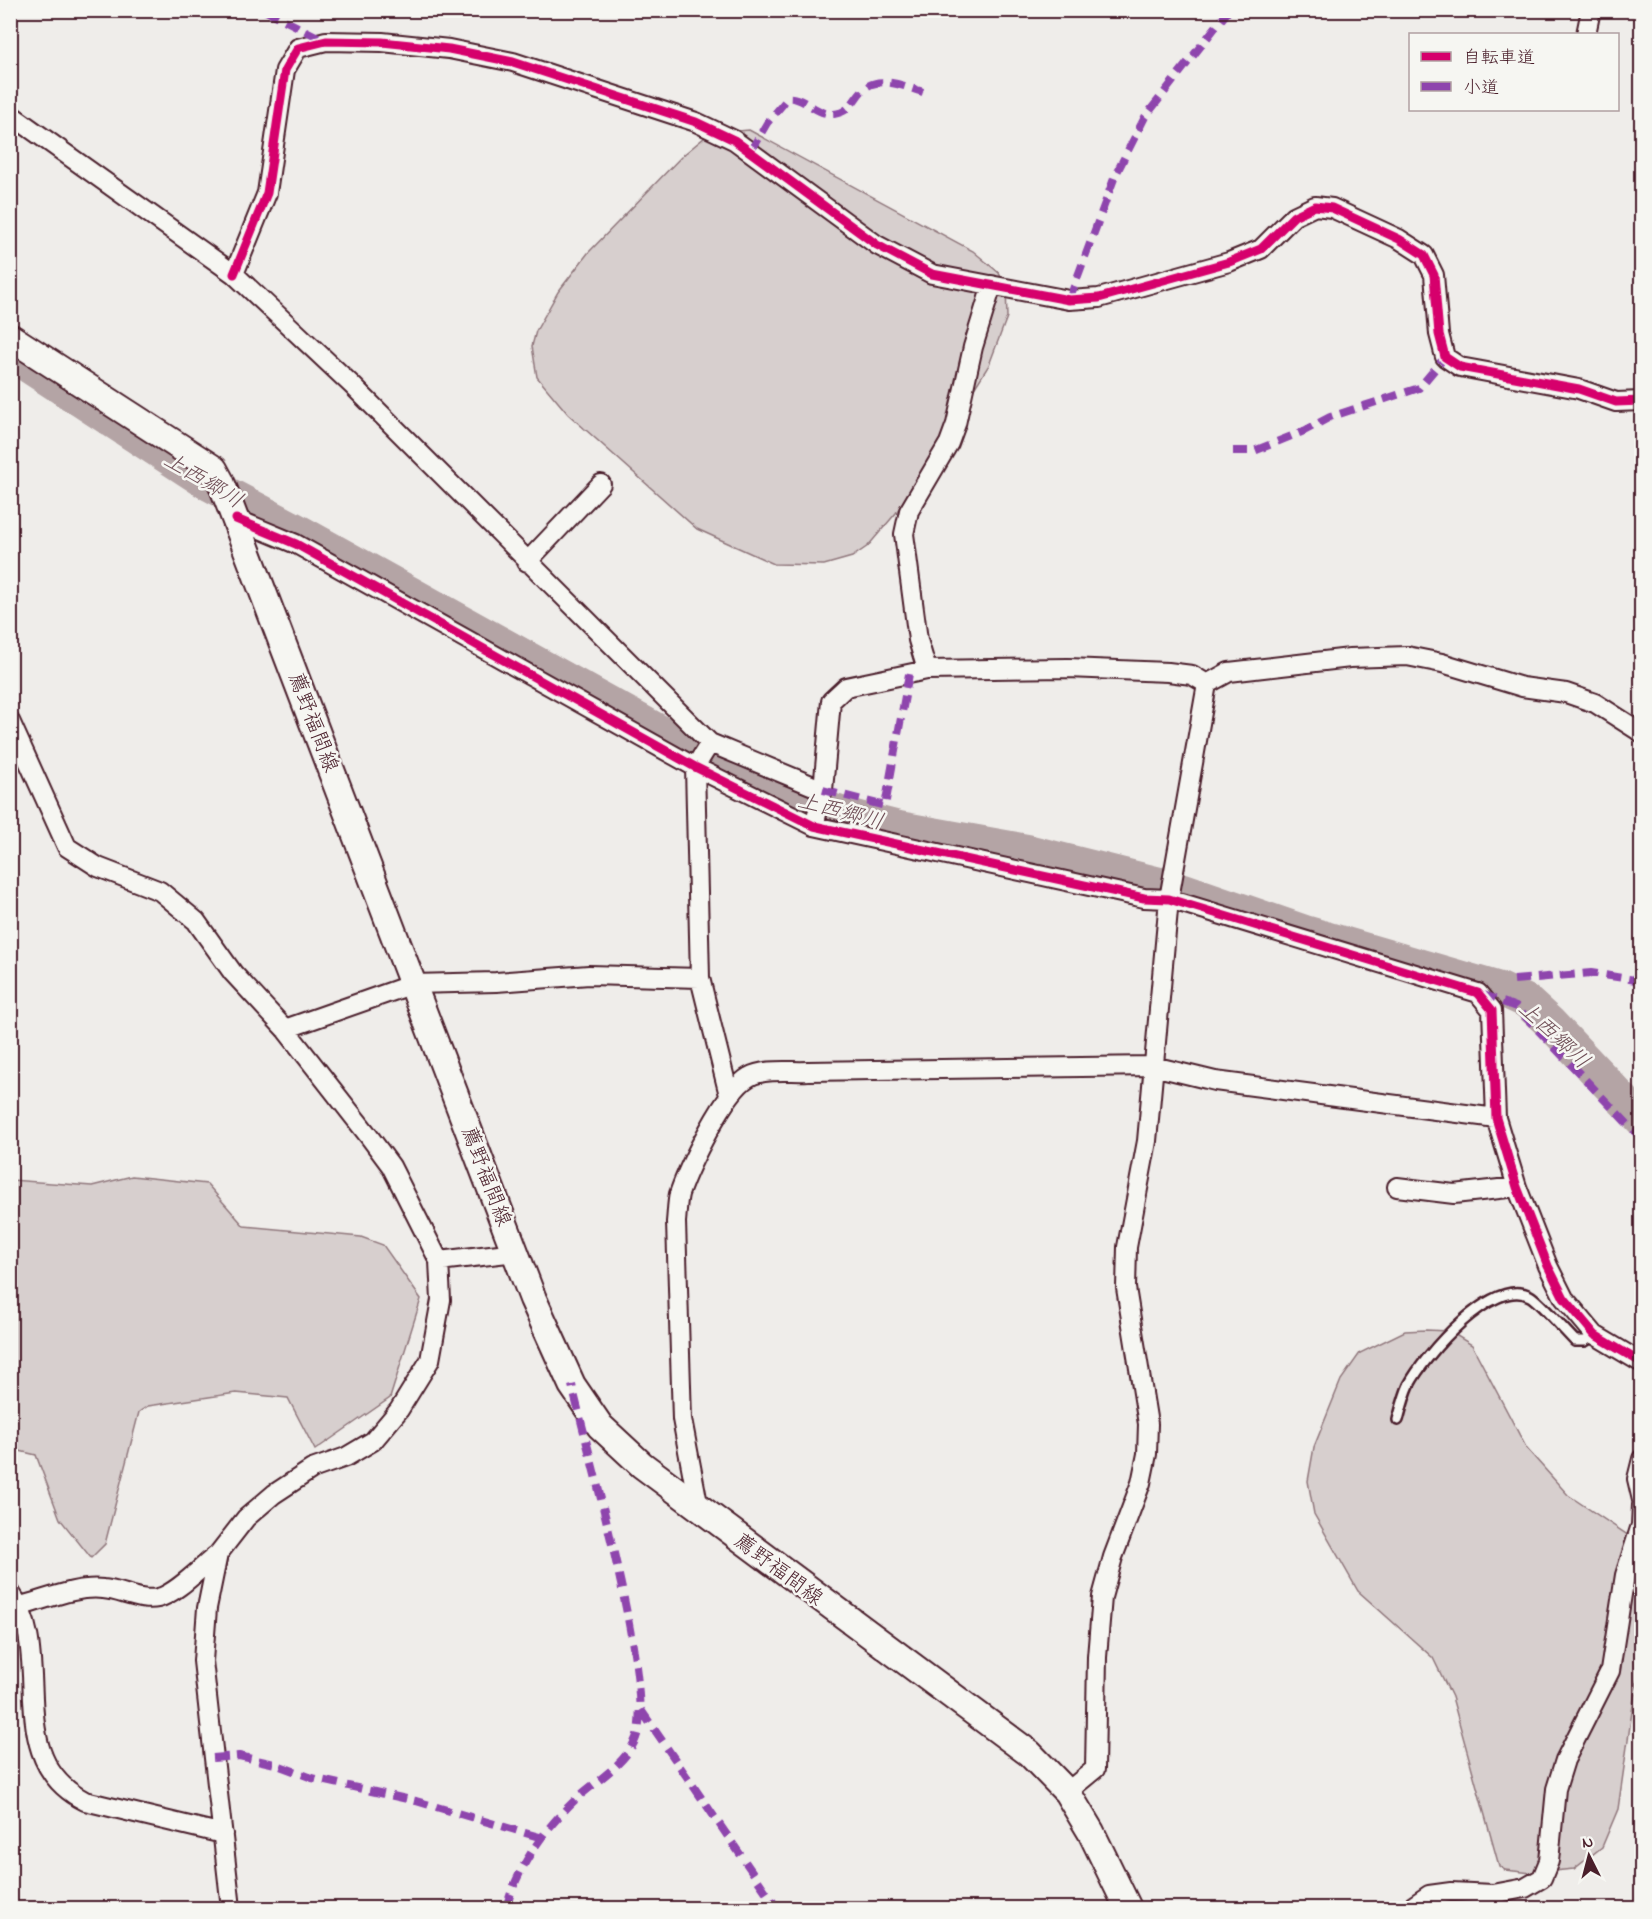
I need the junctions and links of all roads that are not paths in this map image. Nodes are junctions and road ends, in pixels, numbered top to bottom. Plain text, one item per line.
1 (1591, 10) edge
2 (1586, 33) edge
3 (10, 114) edge
4 (234, 274) junction
5 (992, 285) junction
6 (10, 337) edge
7 (1641, 401) edge
8 (601, 484) dead end
9 (229, 502) junction
10 (527, 562) junction
11 (927, 670) junction
12 (1207, 684) junction
13 (10, 721) edge
14 (1641, 733) edge
15 (702, 756) junction
16 (819, 807) junction
17 (1169, 899) junction
18 (700, 978) junction
19 (413, 984) junction
20 (285, 1029) junction
21 (1153, 1066) junction
22 (729, 1095) junction
23 (1496, 1118) junction
24 (1397, 1187) dead end
25 (1517, 1187) junction
26 (516, 1252) junction
27 (439, 1261) junction
28 (1595, 1335) junction
29 (1641, 1363) edge
30 (1398, 1420) dead end
31 (1641, 1459) edge
32 (1641, 1503) edge
33 (699, 1509) junction
34 (218, 1554) junction
35 (16, 1599) edge
36 (1067, 1792) junction
37 (224, 1834) junction
38 (231, 1908) edge
39 (1128, 1908) edge
40 (1410, 1908) edge

1 - 2 street
3 - 4 street
4 - 5 street
4 - 10 street
5 - 7 street
5 - 11 street
6 - 9 main road, 薦野福間線
8 - 10 street
9 - 15 street
9 - 19 main road, 薦野福間線
10 - 15 street
11 - 12 street
11 - 16 street
12 - 14 street
12 - 17 street
13 - 20 street
15 - 16 street
15 - 16 street
15 - 18 street
16 - 17 street
17 - 21 street
17 - 23 street
18 - 19 street
18 - 22 street
19 - 20 street
19 - 26 main road, 薦野福間線
20 - 27 street
21 - 22 street
21 - 23 street
21 - 36 street
22 - 33 street
23 - 25 street
24 - 25 street
25 - 28 street
26 - 27 street
26 - 33 main road, 薦野福間線
27 - 34 street
28 - 29 street
28 - 30 lane
31 - 32 street
32 - 40 street
33 - 36 main road, 薦野福間線
34 - 35 street
34 - 37 street
35 - 37 street
36 - 39 main road, 薦野福間線
37 - 38 street

